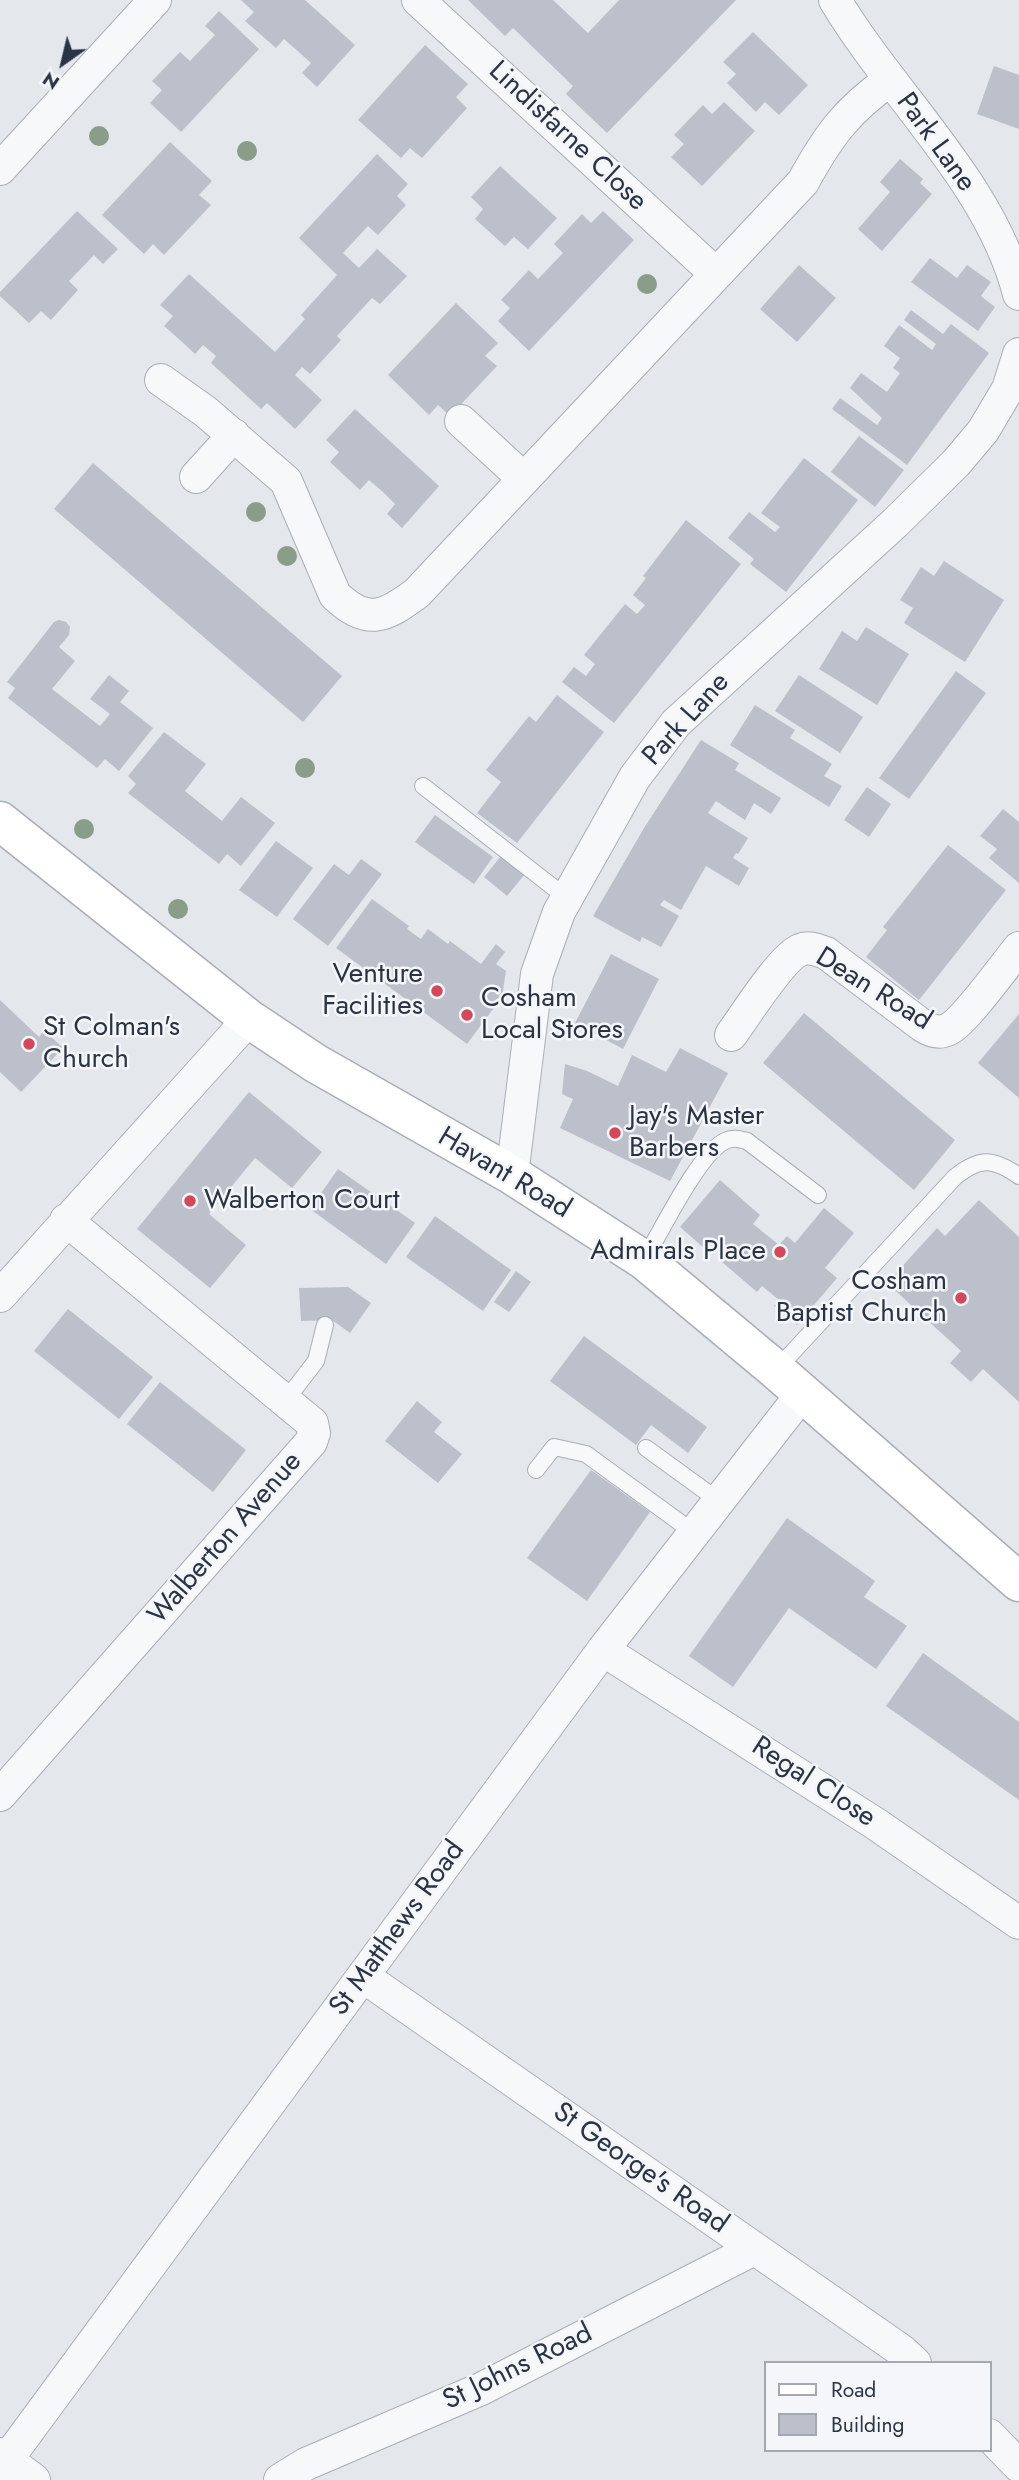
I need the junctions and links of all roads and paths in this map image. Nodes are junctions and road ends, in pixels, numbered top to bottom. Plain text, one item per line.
1 (155, 0) edge
2 (418, 0) edge
3 (835, 0) edge
4 (890, 80) junction
5 (0, 169) edge
6 (716, 274) junction
7 (1019, 294) edge
8 (1019, 354) edge
9 (161, 380) dead end
10 (461, 421) dead end
11 (233, 435) junction
12 (196, 477) dead end
13 (524, 479) junction
14 (423, 786) dead end
15 (0, 821) edge
16 (567, 898) junction
17 (1019, 948) edge
18 (249, 1019) junction
19 (731, 1035) dead end
20 (512, 1175) junction
21 (1019, 1175) edge
22 (818, 1195) dead end
23 (66, 1220) junction
24 (644, 1260) junction
25 (4, 1281) edge
26 (324, 1325) dead end
27 (789, 1382) junction
28 (285, 1402) junction
29 (646, 1448) dead end
30 (536, 1470) dead end
31 (719, 1501) junction
32 (693, 1532) junction
33 (1019, 1582) edge
34 (603, 1650) junction
35 (0, 1796) edge
36 (1019, 1923) edge
37 (364, 1977) junction
38 (754, 2249) junction
39 (913, 2361) edge
40 (991, 2437) edge
41 (2, 2461) edge
42 (1019, 2466) edge
43 (34, 2480) edge
44 (280, 2480) edge

1 - 5 street
2 - 6 street, Lindisfarne Close
3 - 4 street, Park Lane
4 - 6 street
4 - 7 street, Park Lane
6 - 13 street
8 - 16 street, Park Lane
9 - 11 street
10 - 13 street
11 - 12 street
11 - 13 street
14 - 16 lane
15 - 18 street, Havant Road
16 - 20 street, Park Lane
17 - 19 street, Dean Road
18 - 20 street, Havant Road
18 - 23 street
20 - 24 street, Havant Road
21 - 27 lane
22 - 24 lane
23 - 25 street
23 - 28 street, Walberton Avenue
24 - 27 street, Havant Road
26 - 28 lane
27 - 31 street, St Matthews Road
27 - 33 street, Havant Road
28 - 35 street, Walberton Avenue
29 - 31 lane
30 - 32 lane
31 - 32 street, St Matthews Road
32 - 34 street, St Matthews Road
34 - 36 street, Regal Close
34 - 37 street, St Matthews Road
37 - 38 street, St George's Road
37 - 41 street, St Matthews Road
38 - 39 street, St George's Road
38 - 44 street, St Johns Road
40 - 42 street
41 - 43 street

